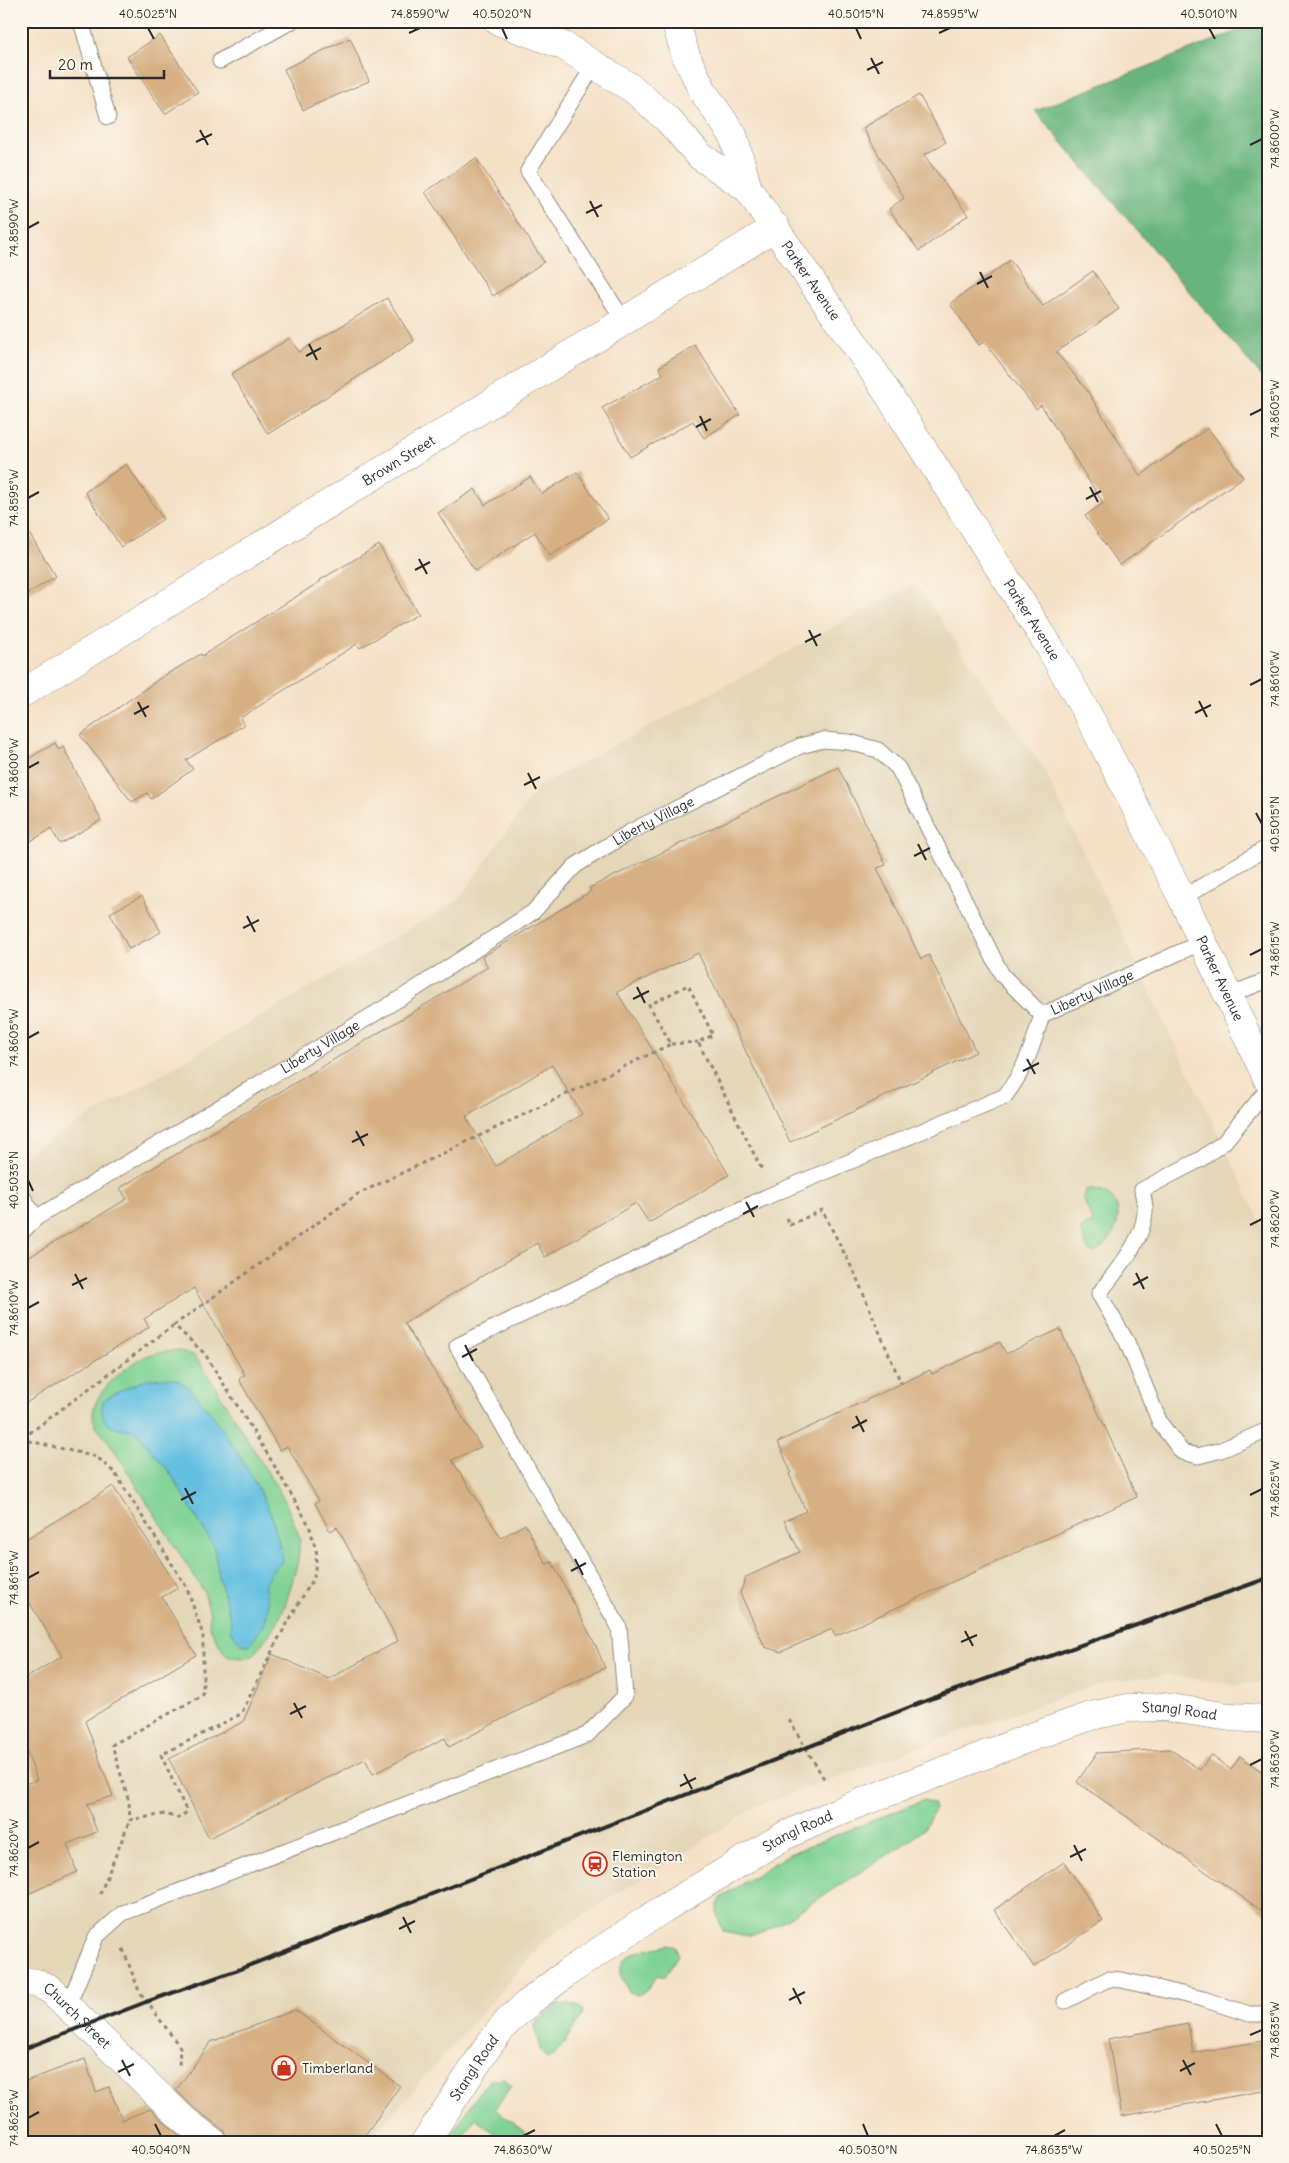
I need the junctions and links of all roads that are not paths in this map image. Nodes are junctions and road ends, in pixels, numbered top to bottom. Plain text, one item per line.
1 (78, 21) edge
2 (292, 21) edge
3 (498, 21) edge
4 (674, 21) edge
5 (220, 61) dead end
6 (595, 64) junction
7 (108, 117) dead end
8 (748, 189) junction
9 (776, 227) junction
10 (624, 321) junction
11 (21, 694) edge
12 (1268, 847) edge
13 (1182, 898) junction
14 (1202, 942) junction
15 (1268, 980) edge
16 (1229, 994) junction
17 (1042, 1015) junction
18 (1267, 1076) edge
19 (21, 1194) edge
20 (36, 1218) junction
21 (21, 1233) edge
22 (1268, 1430) edge
23 (1268, 1719) edge
24 (21, 1981) edge
25 (1064, 2001) dead end
26 (68, 2006) junction
27 (1268, 2014) edge
28 (213, 2142) edge
29 (425, 2142) edge

1 - 7 lane
2 - 5 lane
3 - 6 street, Parker Avenue
4 - 8 street, Parker Avenue
6 - 8 street, Parker Avenue
6 - 10 lane
8 - 9 street, Parker Avenue
9 - 10 street, Brown Street
9 - 13 street, Parker Avenue
10 - 11 street, Brown Street
12 - 13 lane
13 - 14 street, Parker Avenue
14 - 16 street, Parker Avenue
14 - 17 lane, Liberty Village
15 - 16 lane
16 - 18 street, Parker Avenue
17 - 20 lane, Liberty Village
17 - 26 lane
18 - 22 lane
19 - 20 lane
20 - 21 lane, Liberty Village
23 - 29 street, Stangl Road
24 - 26 street, Church Street
25 - 27 lane
26 - 28 street, Church Street

